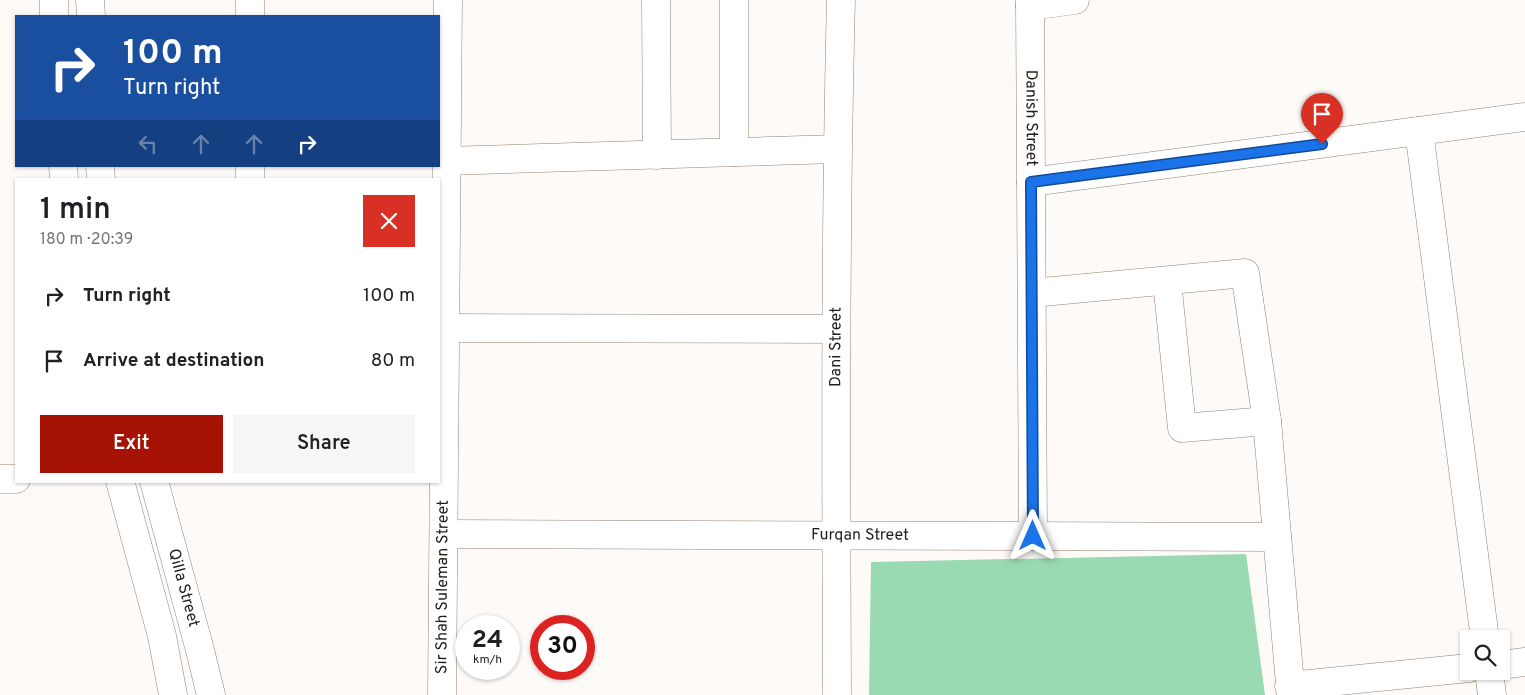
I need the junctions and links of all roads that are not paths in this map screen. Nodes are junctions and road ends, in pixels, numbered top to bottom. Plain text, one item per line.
1 (54, 0) edge
2 (90, 0) edge
3 (250, 0) edge
4 (448, 0) edge
5 (656, 0) edge
6 (734, 0) edge
7 (841, 0) edge
8 (1075, 0) edge
9 (1030, 3) edge
10 (54, 15) edge
11 (91, 15) edge
12 (250, 15) edge
13 (1525, 117) edge
14 (1419, 131) junction
15 (837, 149) junction
16 (734, 152) junction
17 (657, 155) junction
18 (446, 161) junction
19 (1031, 182) junction
20 (1166, 281) junction
21 (1032, 293) junction
22 (835, 330) junction
23 (443, 340) edge
24 (1267, 421) junction
25 (0, 479) edge
26 (15, 479) edge
27 (121, 483) edge
28 (155, 483) edge
29 (444, 534) junction
30 (836, 536) junction
31 (1033, 536) junction
32 (1277, 537) junction
33 (1484, 630) edge
34 (1525, 662) edge
35 (1510, 664) edge
36 (1460, 669) edge
37 (1490, 680) edge
38 (1290, 691) edge
39 (173, 695) edge
40 (211, 695) edge
41 (442, 695) edge
42 (837, 695) edge
43 (1492, 695) edge

1 - 10 street
2 - 11 street
3 - 12 street
4 - 18 street, Sir Shah Suleman Street
5 - 17 street
6 - 16 street
7 - 15 street, Dani Street
8 - 9 street
9 - 19 street, Danish Street
13 - 14 street
14 - 19 street
14 - 33 street
15 - 16 street
15 - 22 street, Dani Street
16 - 17 street
17 - 18 street
18 - 23 street, Sir Shah Suleman Street
19 - 21 street, Danish Street
20 - 21 street
20 - 24 street
20 - 24 street
21 - 31 street, Danish Street
22 - 23 street
22 - 30 street, Dani Street
23 - 29 street, Sir Shah Suleman Street
24 - 32 street
25 - 26 street
27 - 39 street, Qilla Street
28 - 40 street, Qilla Street
29 - 30 street, Furqan Street
29 - 41 street, Sir Shah Suleman Street
30 - 31 street, Furqan Street
30 - 42 street, Dani Street
31 - 32 street, Furqan Street
32 - 38 street
34 - 35 street
36 - 38 street
37 - 43 street

